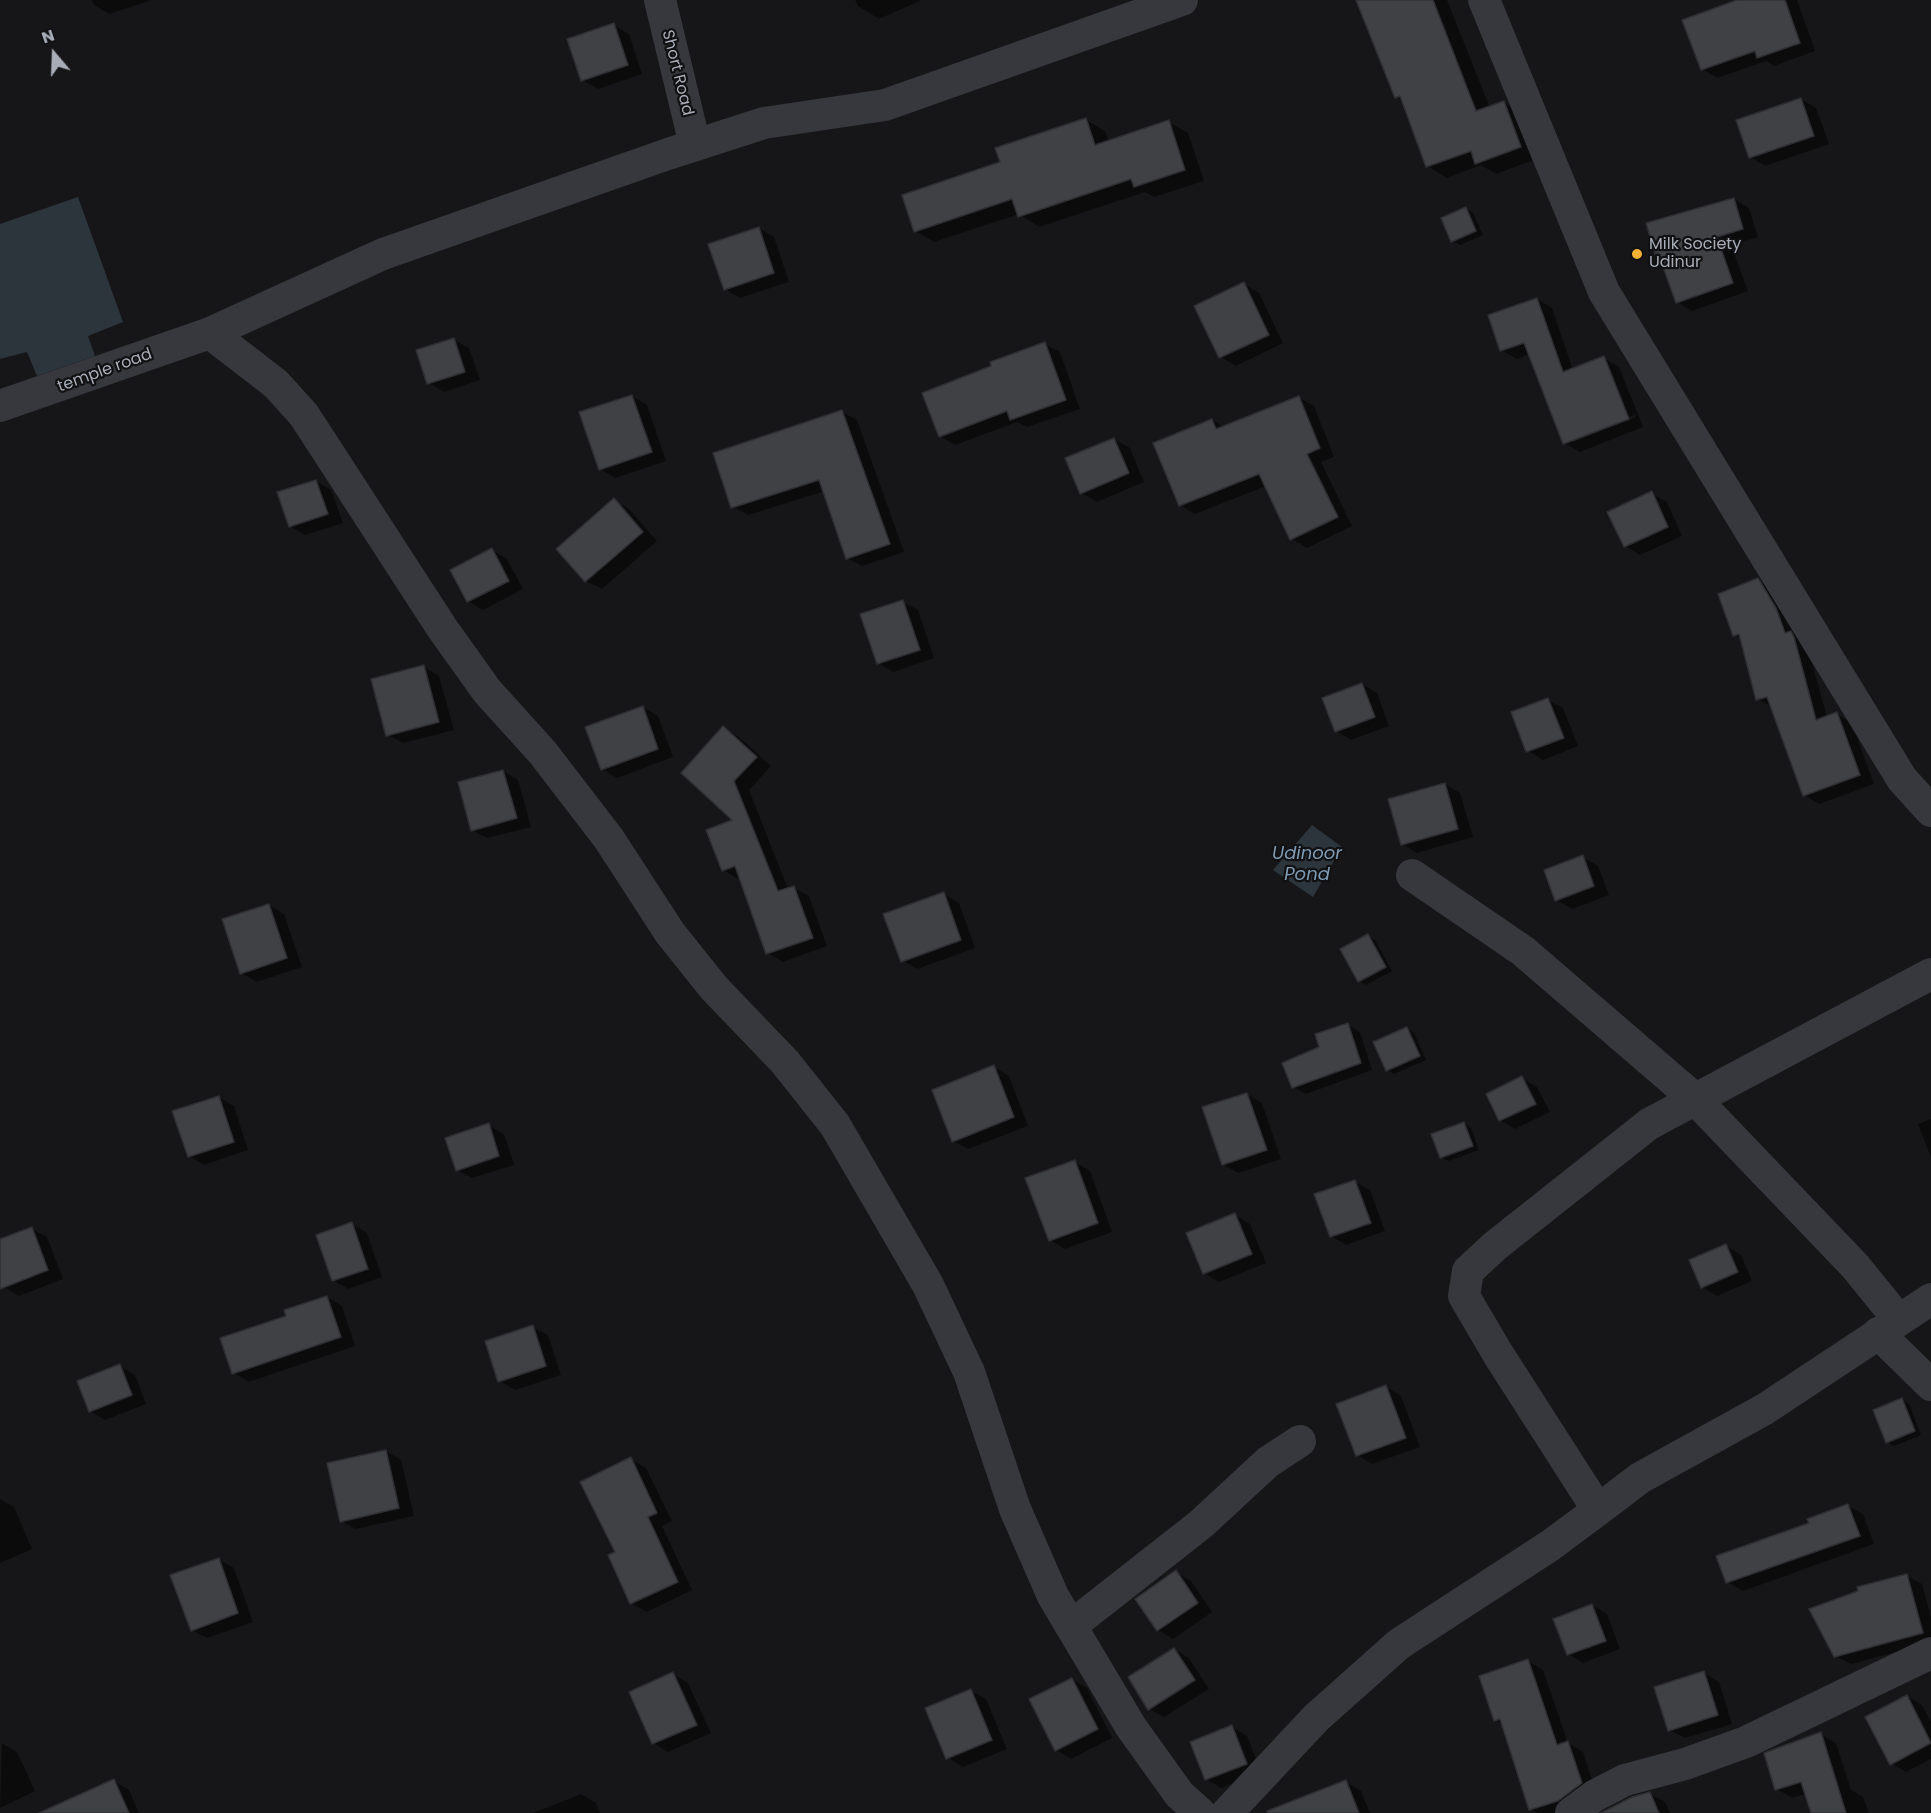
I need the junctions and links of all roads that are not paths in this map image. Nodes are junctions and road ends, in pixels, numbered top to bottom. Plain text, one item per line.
1 (660, 0) edge
2 (1182, 0) edge
3 (1484, 0) edge
4 (695, 145) junction
5 (210, 333) junction
6 (0, 406) edge
7 (1931, 811) edge
8 (1412, 875) dead end
9 (1931, 974) edge
10 (1695, 1098) junction
11 (1931, 1299) edge
12 (1888, 1326) junction
13 (1931, 1385) edge
14 (1300, 1441) dead end
15 (1598, 1510) junction
16 (1071, 1626) junction
17 (1931, 1653) edge
18 (1200, 1813) edge
19 (1227, 1813) edge
20 (1571, 1813) edge

1 - 4 street, Short Road
2 - 4 street, temple road
3 - 7 street
4 - 5 street, temple road
5 - 6 street, temple road
5 - 16 street
8 - 10 street
9 - 10 street
10 - 12 street
10 - 15 street
11 - 12 street
12 - 13 street
12 - 15 street
14 - 16 street
15 - 19 street
16 - 18 street
17 - 20 street

